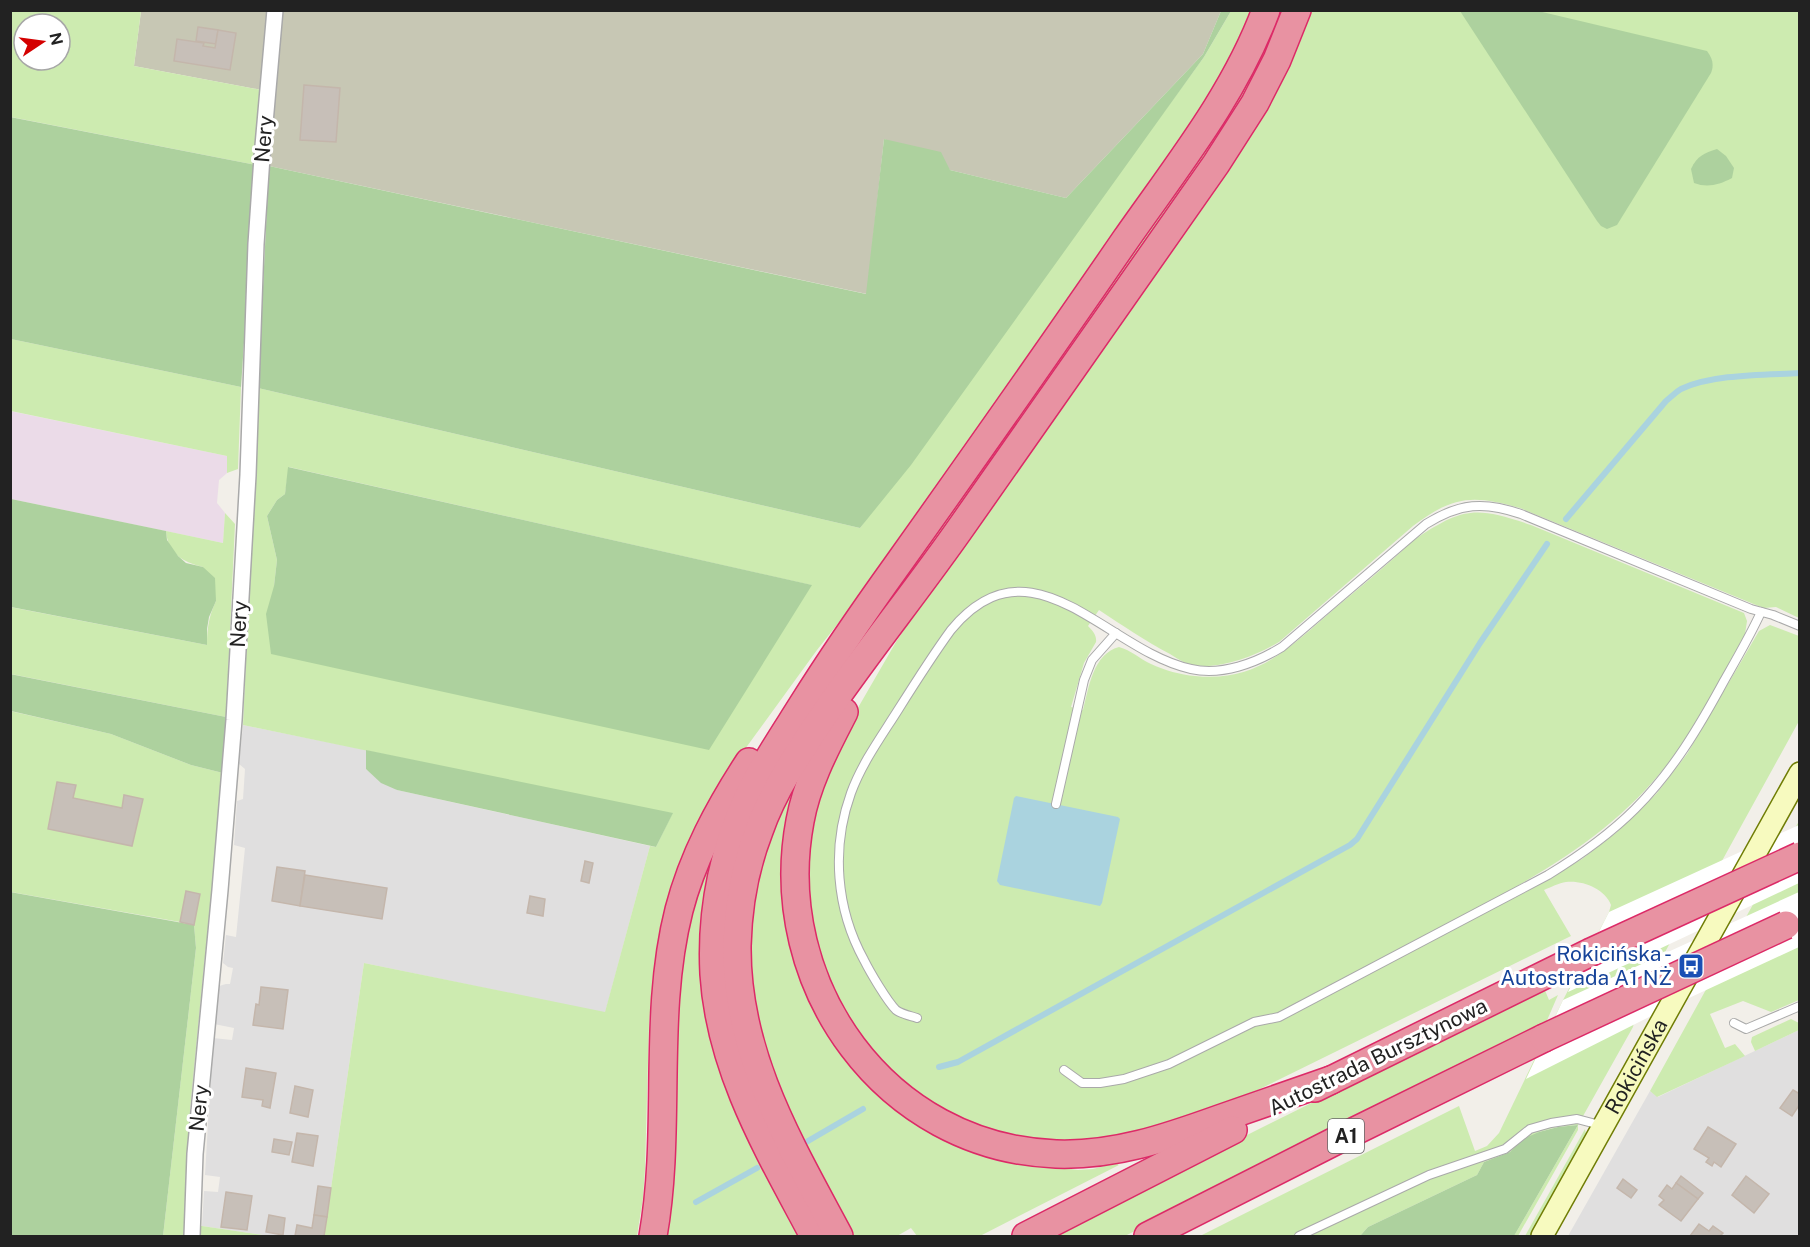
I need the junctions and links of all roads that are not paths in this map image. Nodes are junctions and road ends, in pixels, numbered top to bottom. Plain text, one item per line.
1 (275, 10) edge
2 (1266, 10) edge
3 (1297, 10) edge
4 (945, 551) junction
5 (1761, 612) junction
6 (1800, 626) edge
7 (1116, 633) junction
8 (843, 640) junction
9 (1800, 773) edge
10 (1056, 804) dead end
11 (1800, 856) edge
12 (1800, 919) edge
13 (1800, 1005) edge
14 (917, 1018) dead end
15 (1734, 1023) dead end
16 (1064, 1070) dead end
17 (1331, 1080) junction
18 (1603, 1126) junction
19 (192, 1236) edge
20 (653, 1236) edge
21 (814, 1236) edge
22 (839, 1236) edge
23 (1026, 1236) edge
24 (1148, 1236) edge
25 (1299, 1236) edge
26 (1542, 1236) edge

1 - 19 street, Nery
2 - 8 highway
3 - 4 highway
4 - 17 highway
4 - 22 highway
5 - 6 lane
5 - 7 lane
5 - 16 lane
7 - 10 lane
7 - 14 lane
8 - 20 highway
8 - 21 highway
9 - 18 main road, Rokicińska
11 - 17 highway, Autostrada Bursztynowa, bridge
12 - 24 highway, A1, bridge
13 - 15 lane
17 - 23 highway, Autostrada Bursztynowa
18 - 25 lane
18 - 26 main road, Rokicińska

